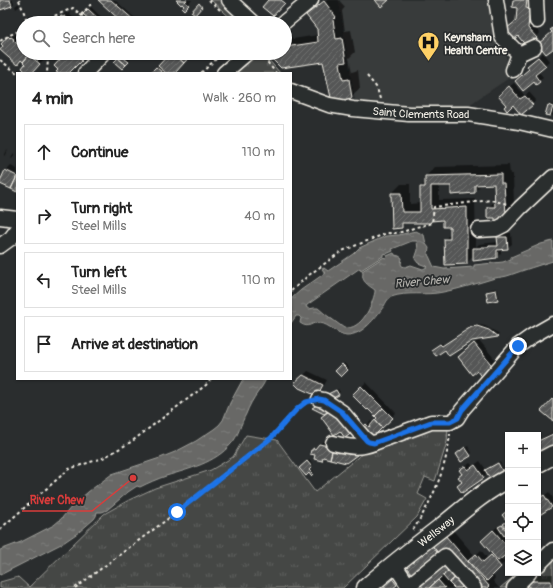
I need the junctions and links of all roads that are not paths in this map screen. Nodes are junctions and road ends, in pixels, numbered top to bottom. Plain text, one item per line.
1 (229, 0) edge
2 (311, 0) edge
3 (496, 0) edge
4 (536, 0) edge
5 (246, 16) edge
6 (292, 16) edge
7 (537, 21) dead end
8 (534, 47) dead end
9 (519, 54) junction
10 (97, 60) edge
11 (239, 60) edge
12 (513, 70) dead end
13 (86, 72) edge
14 (225, 72) edge
15 (292, 91) edge
16 (553, 130) edge
17 (553, 177) edge
18 (0, 217) edge
19 (16, 219) edge
20 (478, 230) dead end
21 (16, 231) edge
22 (0, 246) edge
23 (553, 324) edge
24 (319, 399) road end
25 (374, 443) junction
26 (333, 444) dead end
27 (553, 455) edge
28 (541, 461) edge
29 (505, 481) edge
30 (553, 550) edge
31 (541, 562) edge
32 (394, 564) junction
33 (526, 576) edge
34 (406, 586) edge
35 (366, 588) edge
36 (474, 588) edge
37 (514, 588) edge

1 - 5 street
2 - 6 street
3 - 9 street
4 - 7 street
8 - 9 street
9 - 12 street
10 - 13 street
11 - 14 street
15 - 16 street, Saint Clements Road
17 - 20 street
18 - 19 street
21 - 22 street
23 - 25 street
24 - 25 street
25 - 26 street
27 - 28 main road
29 - 32 main road, Wellsway
30 - 31 street
32 - 34 street
32 - 35 main road, Wellsway
33 - 37 street
34 - 36 street

